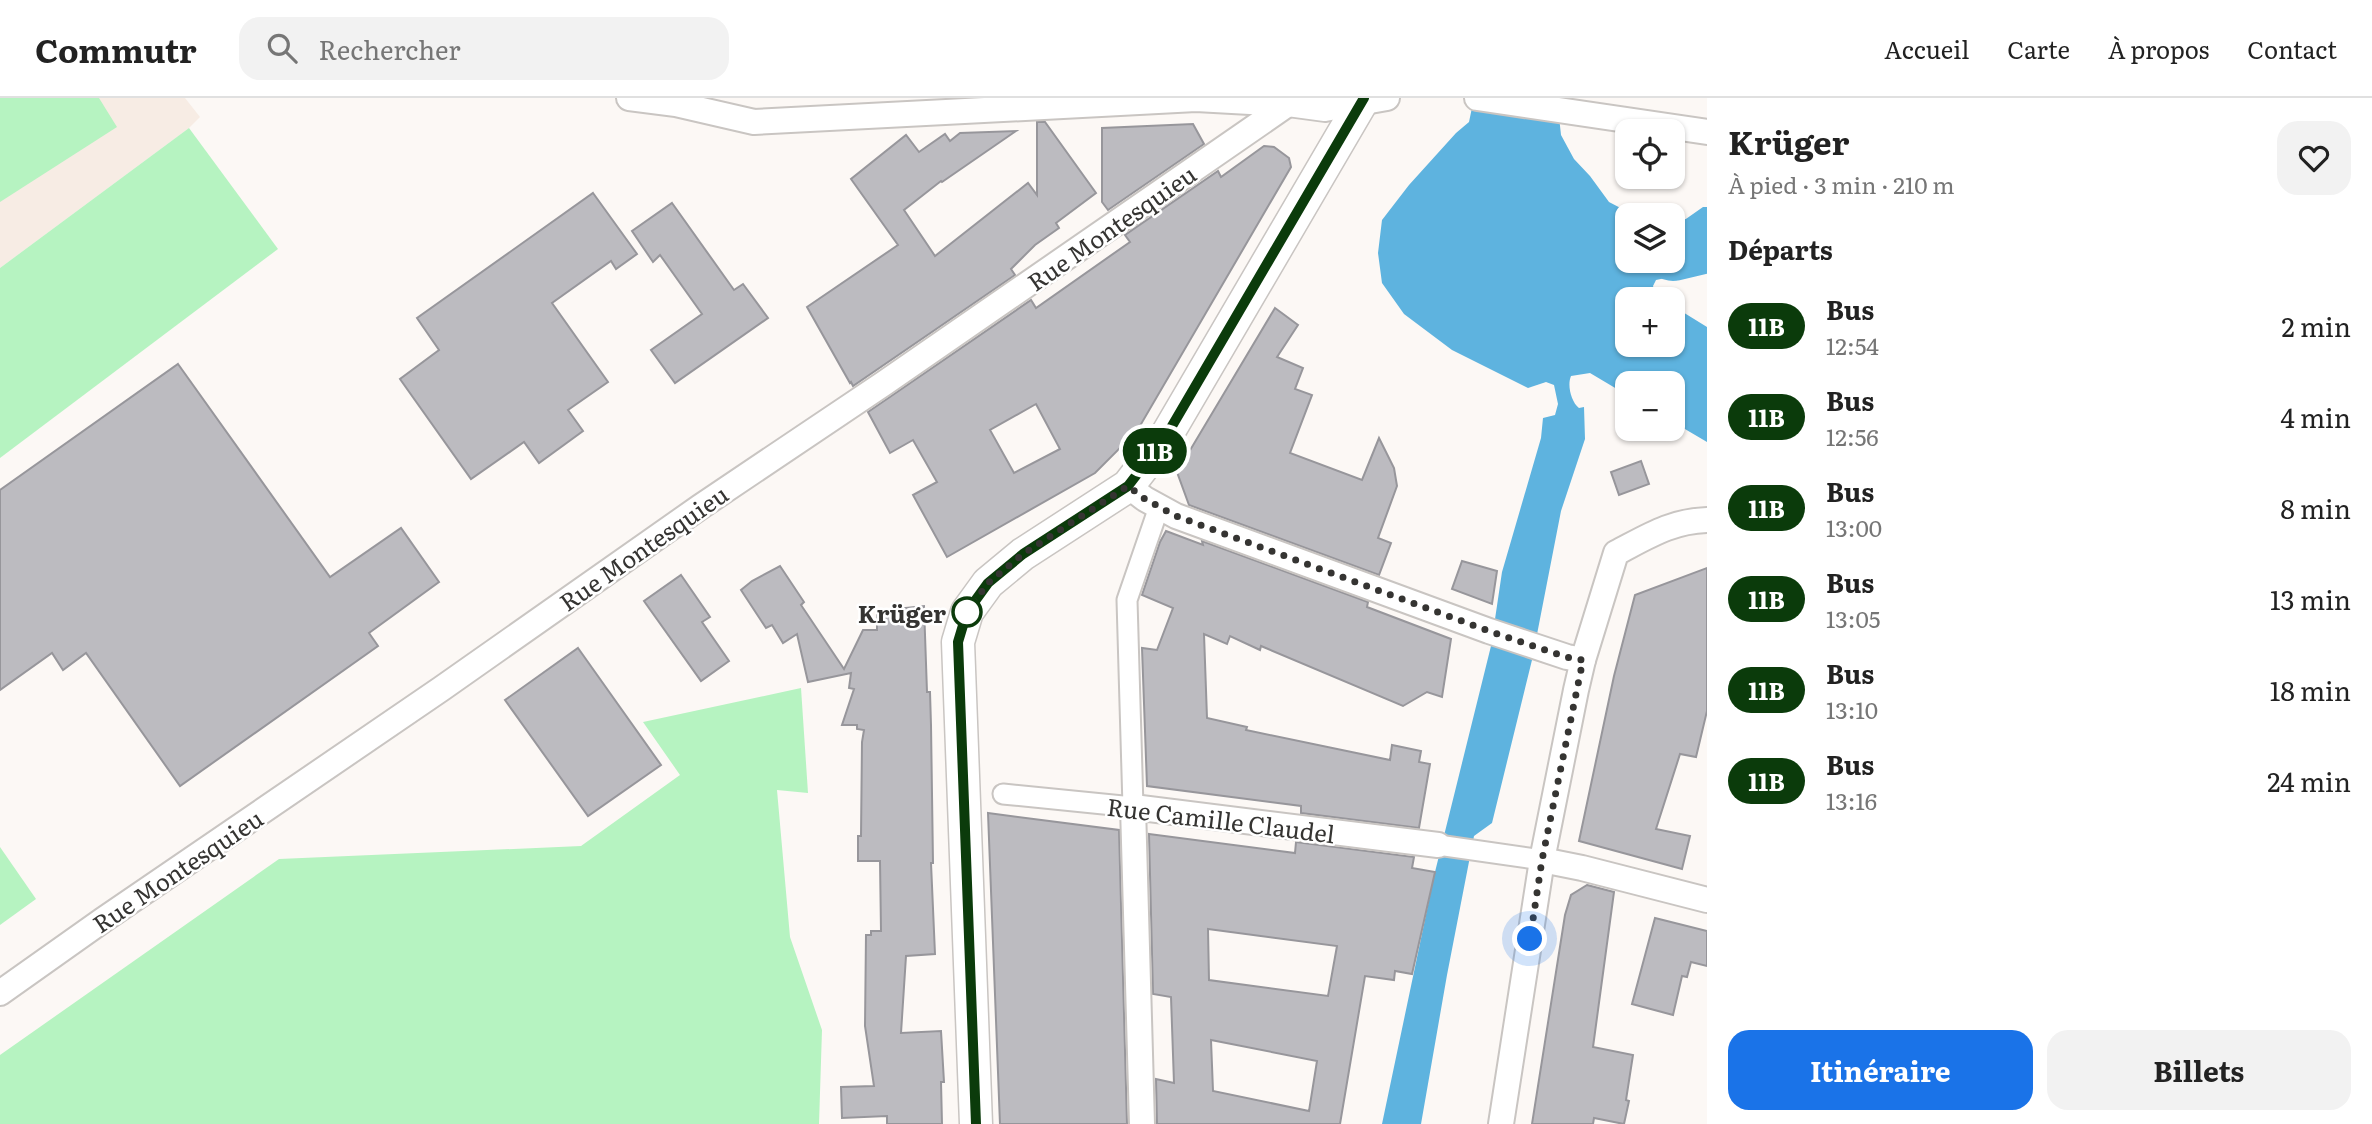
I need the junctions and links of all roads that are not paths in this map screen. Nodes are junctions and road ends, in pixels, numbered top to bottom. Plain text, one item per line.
1 (629, 98) edge
2 (1478, 98) edge
3 (1371, 100) edge
4 (674, 101) edge
5 (1287, 101) edge
6 (1567, 104) edge
7 (1707, 132) edge
8 (1128, 486) junction
9 (1159, 507) junction
10 (1707, 520) edge
11 (1583, 660) junction
12 (1003, 794) dead end
13 (1133, 807) junction
14 (1438, 845) joint
15 (1542, 860) junction
16 (1707, 900) edge
17 (0, 993) edge
18 (976, 1124) edge
19 (1142, 1124) edge
20 (1501, 1124) edge

1 - 4 street
2 - 6 street
3 - 5 street
3 - 8 street
4 - 5 street
5 - 17 street, Rue Montesquieu
6 - 7 street
8 - 9 street
8 - 18 street
9 - 11 street
9 - 13 street
10 - 11 street
11 - 15 street
12 - 13 street, Rue Camille Claudel
13 - 14 street, Rue Camille Claudel
13 - 19 street
14 - 15 street
15 - 16 street
15 - 20 street

